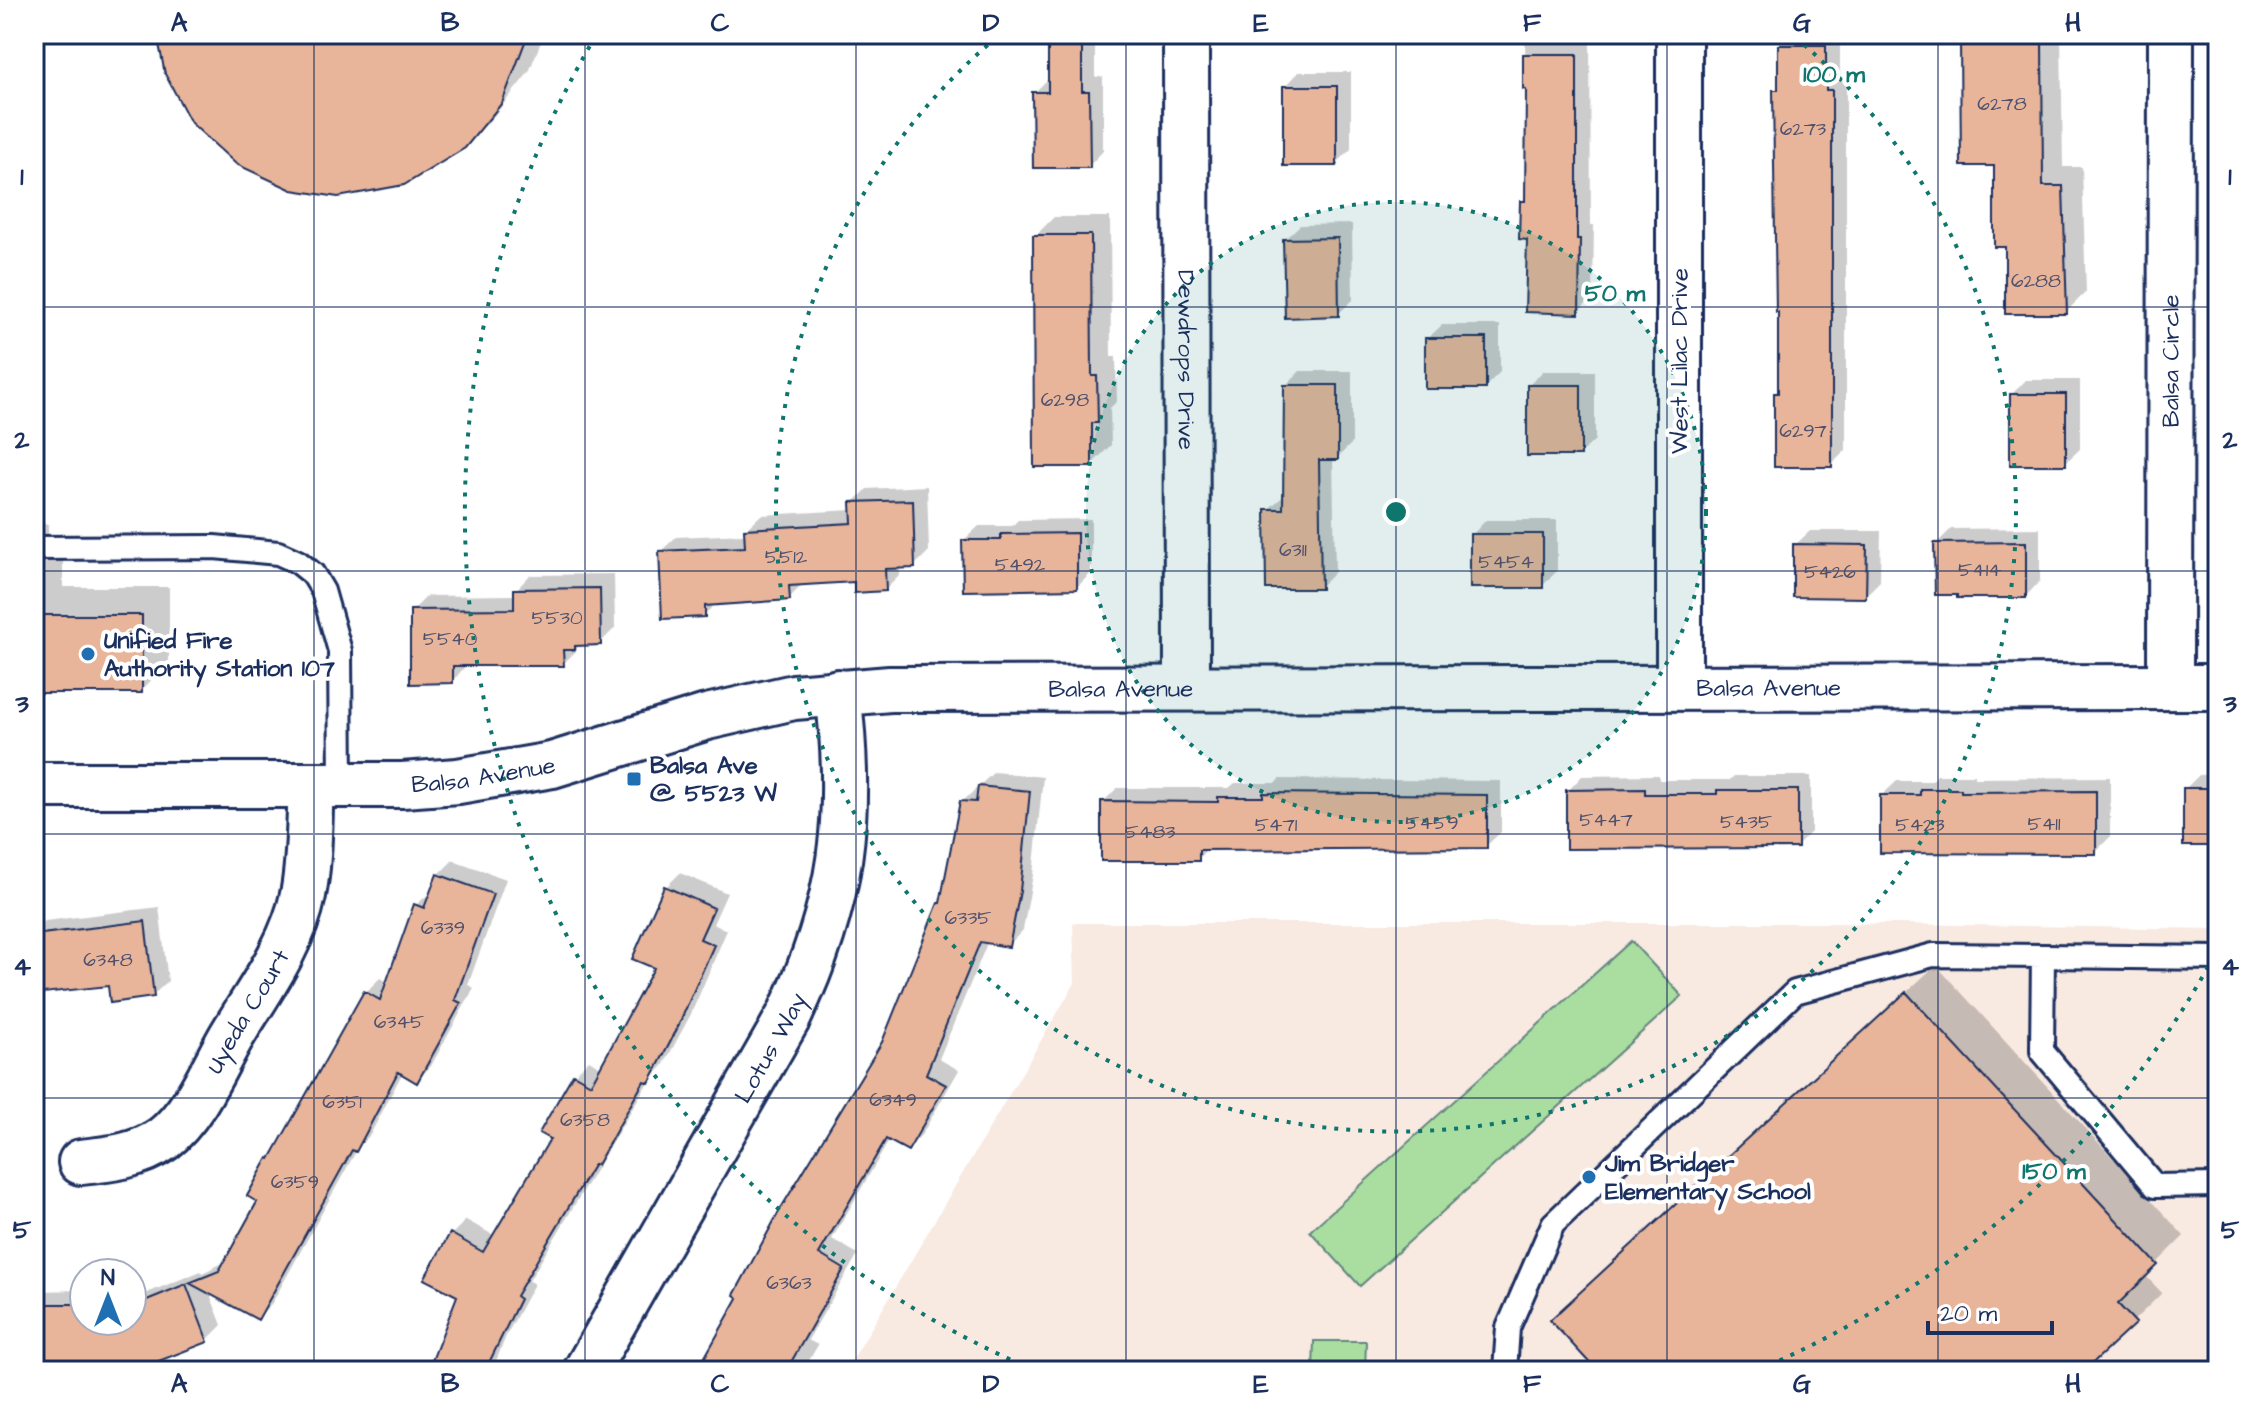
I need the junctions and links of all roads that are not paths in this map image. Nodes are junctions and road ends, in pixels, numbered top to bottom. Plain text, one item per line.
1 (1186, 34) edge
2 (1679, 34) edge
3 (2171, 34) edge
4 (34, 548) edge
5 (1679, 687) junction
6 (2170, 687) junction
7 (2218, 687) edge
8 (1187, 688) junction
9 (838, 692) junction
10 (34, 785) edge
11 (326, 785) junction
12 (2043, 956) junction
13 (2218, 958) edge
14 (81, 1162) dead end
15 (2218, 1185) edge
16 (586, 1371) edge
17 (1505, 1371) edge

1 - 8 street, Dewdrops Drive
2 - 5 street, West Lilac Drive
3 - 6 street, Balsa Circle
4 - 11 lane
5 - 6 street, Balsa Avenue
5 - 8 street, Balsa Avenue
6 - 7 street, Balsa Avenue
8 - 9 street, Balsa Avenue
9 - 11 street, Balsa Avenue
9 - 16 street, Lotus Way
10 - 11 street, Balsa Avenue
11 - 14 street, Uyeda Court
12 - 13 lane
12 - 15 lane
12 - 17 lane

